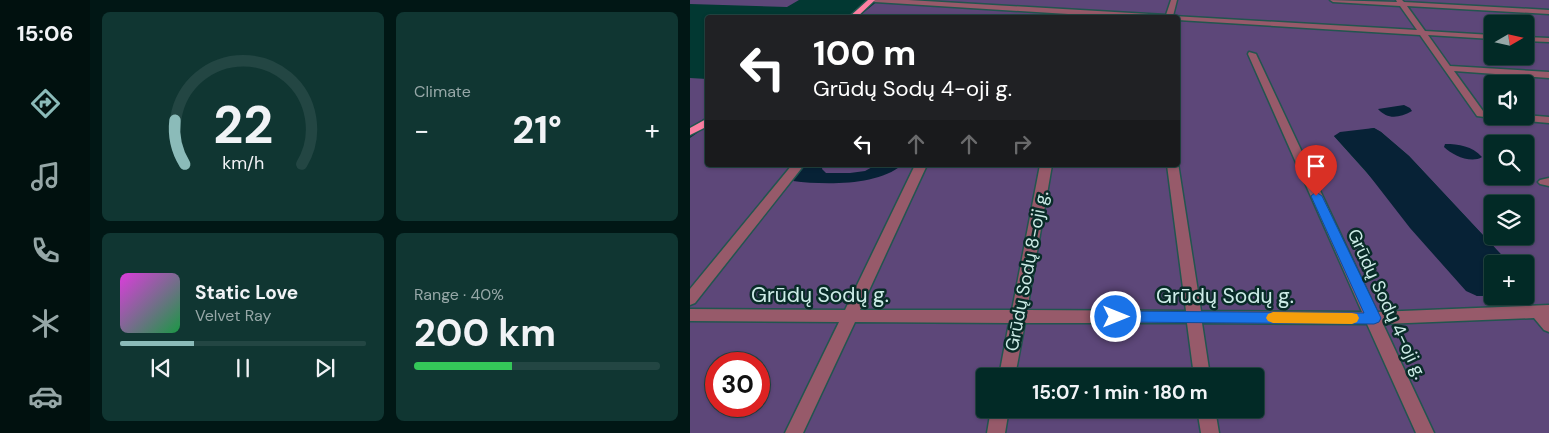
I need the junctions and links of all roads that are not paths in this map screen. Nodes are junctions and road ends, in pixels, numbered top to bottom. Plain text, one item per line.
1 (873, 0) edge
2 (1174, 0) edge
3 (1333, 0) edge
4 (951, 2) edge
5 (1400, 2) edge
6 (1549, 12) edge
7 (1069, 14) edge
8 (855, 15) edge
9 (1102, 15) edge
10 (1170, 15) edge
11 (1180, 18) edge
12 (1424, 33) junction
13 (1484, 37) edge
14 (1534, 39) edge
15 (1549, 40) edge
16 (1252, 54) dead end
17 (1448, 68) junction
18 (1549, 76) edge
19 (1484, 115) edge
20 (1534, 119) edge
21 (1549, 120) edge
22 (705, 123) edge
23 (690, 132) edge
24 (796, 167) edge
25 (920, 167) edge
26 (1046, 167) edge
27 (1173, 167) edge
28 (690, 300) edge
29 (1543, 311) edge
30 (690, 315) edge
31 (1018, 316) junction
32 (850, 317) junction
33 (1194, 317) junction
34 (1374, 318) junction
35 (1549, 326) edge
36 (1008, 368) edge
37 (1201, 368) edge
38 (998, 418) edge
39 (1208, 418) edge
40 (794, 433) edge
41 (996, 433) edge
42 (1210, 433) edge
43 (1425, 433) edge

1 - 4 street
1 - 8 main road
2 - 10 street
3 - 5 street
4 - 7 street
5 - 6 street
5 - 12 street
7 - 9 street
11 - 12 street
12 - 13 street
12 - 17 street
14 - 15 street
16 - 34 street, Grūdų Sodų 4-oji g.
17 - 18 street
17 - 19 street
20 - 21 street
22 - 23 main road
24 - 28 street
25 - 32 street
26 - 31 street, Grūdų Sodų 8-oji g.
27 - 33 street
29 - 34 street, Grūdų Sodų g.
29 - 35 street
30 - 32 street, Grūdų Sodų g.
31 - 32 street, Grūdų Sodų g.
31 - 33 street, Grūdų Sodų g.
31 - 36 street, Grūdų Sodų 8-oji g.
32 - 40 street
33 - 34 street, Grūdų Sodų g.
33 - 37 street
34 - 43 street, Grūdų Sodų 4-oji g.
38 - 41 street
39 - 42 street

